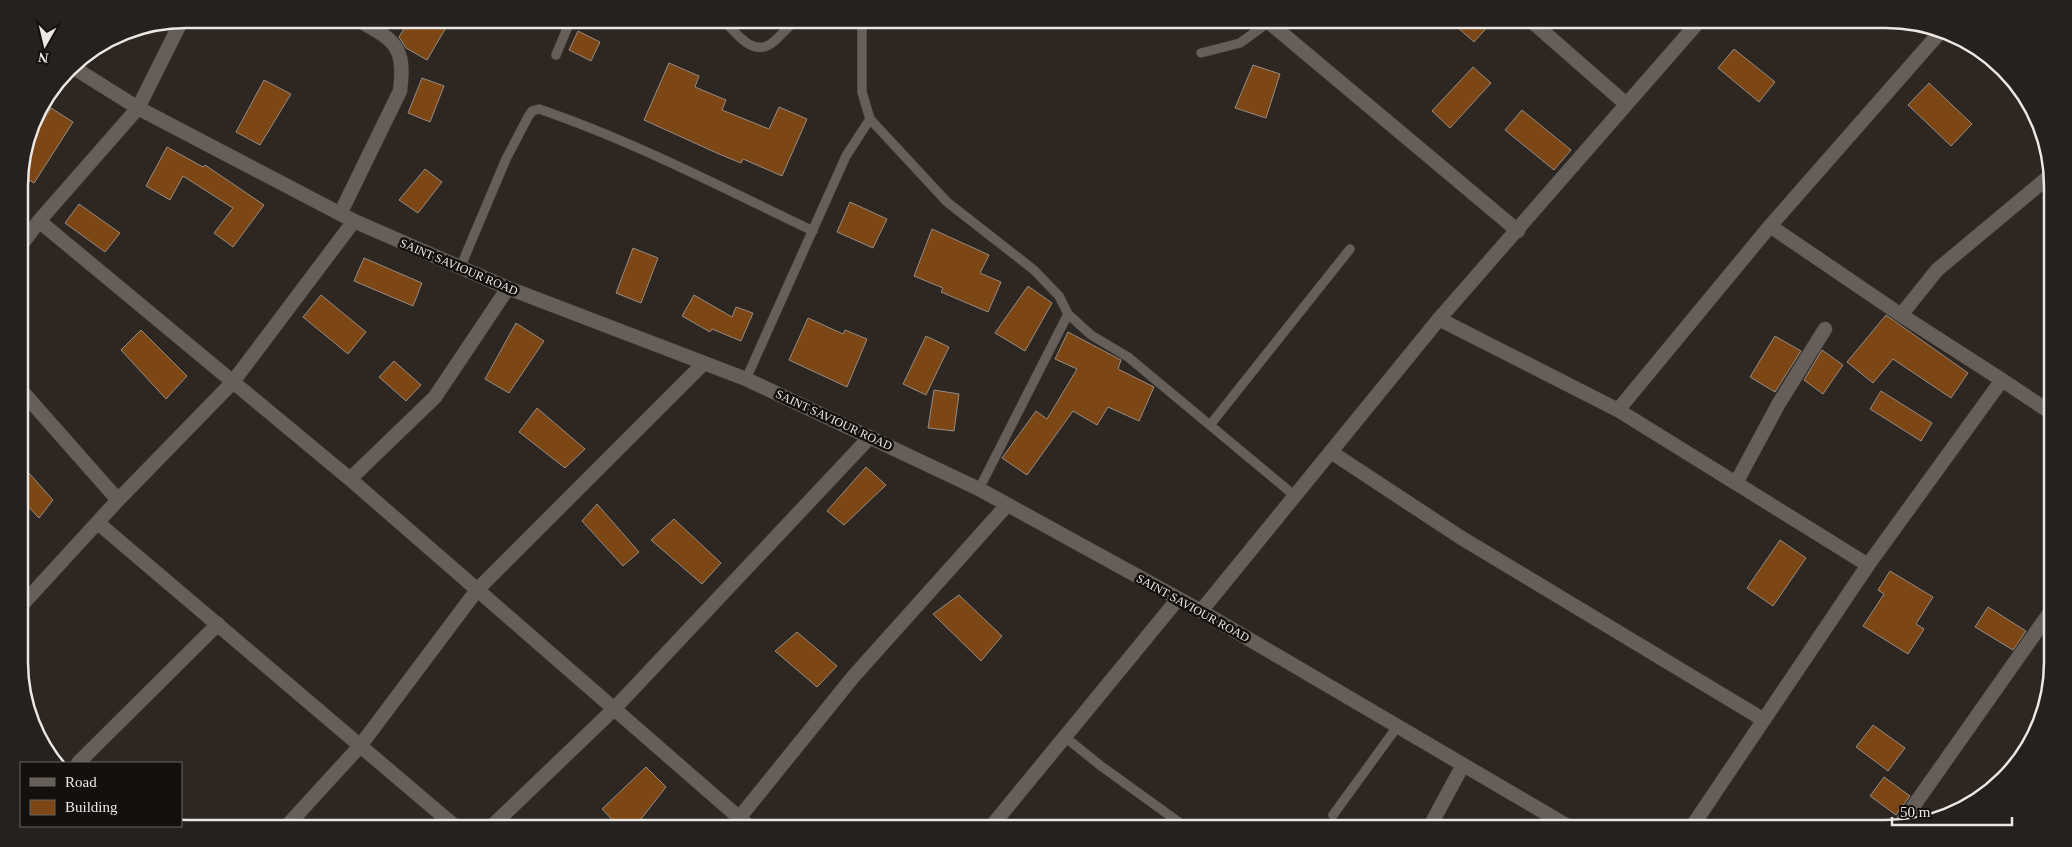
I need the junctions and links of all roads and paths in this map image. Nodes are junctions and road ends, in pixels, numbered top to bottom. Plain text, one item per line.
1 (178, 28) edge
2 (373, 28) edge
3 (567, 28) edge
4 (731, 28) edge
5 (788, 28) edge
6 (862, 28) edge
7 (1258, 28) edge
8 (1277, 28) edge
9 (1539, 28) edge
10 (1693, 28) edge
11 (1937, 36) edge
12 (1201, 53) dead end
13 (556, 55) dead end
14 (78, 70) edge
15 (1626, 104) junction
16 (138, 108) junction
17 (870, 119) junction
18 (2044, 181) edge
19 (340, 214) junction
20 (39, 221) junction
21 (354, 221) junction
22 (1770, 226) junction
23 (813, 231) junction
24 (1518, 231) junction
25 (28, 236) edge
26 (1350, 249) dead end
27 (460, 268) junction
28 (508, 288) junction
29 (1068, 314) junction
30 (1901, 315) junction
31 (1440, 319) junction
32 (1825, 329) dead end
33 (703, 364) junction
34 (746, 379) junction
35 (2002, 380) junction
36 (232, 382) junction
37 (28, 398) edge
38 (2044, 409) edge
39 (1618, 410) junction
40 (1210, 425) junction
41 (870, 437) junction
42 (1330, 452) junction
43 (350, 479) junction
44 (1736, 483) junction
45 (979, 489) junction
46 (1295, 496) junction
47 (118, 500) junction
48 (1007, 505) junction
49 (98, 523) junction
50 (1868, 565) junction
51 (478, 590) junction
52 (28, 597) edge
53 (1178, 600) junction
54 (1201, 611) junction
55 (2044, 621) edge
56 (218, 624) junction
57 (614, 709) junction
58 (1764, 720) junction
59 (1397, 727) junction
60 (1065, 737) junction
61 (360, 746) junction
62 (79, 762) edge
63 (1463, 765) junction
64 (1333, 815) dead end
65 (740, 818) joint
66 (1905, 818) edge
67 (1175, 819) edge
68 (1434, 819) edge
69 (1556, 819) edge
70 (1698, 819) edge
71 (292, 820) edge
72 (447, 820) edge
73 (499, 820) edge
74 (997, 820) edge

1 - 16 street
2 - 19 street
3 - 13 lane
4 - 5 lane
6 - 17 lane
7 - 12 lane
8 - 24 street
9 - 15 street
10 - 15 street
11 - 22 street
14 - 16 street, SAINT SAVIOUR ROAD
15 - 24 street
16 - 19 street, SAINT SAVIOUR ROAD
16 - 20 street
17 - 23 lane
17 - 29 lane
18 - 30 street
19 - 21 street, SAINT SAVIOUR ROAD
20 - 25 street
20 - 36 street
21 - 27 street, SAINT SAVIOUR ROAD
21 - 36 street
22 - 30 street
22 - 39 street
23 - 27 lane
23 - 34 lane
24 - 31 street
26 - 40 lane
27 - 28 street, SAINT SAVIOUR ROAD
28 - 33 street, SAINT SAVIOUR ROAD
28 - 43 street
29 - 40 lane
29 - 45 lane
30 - 35 street
31 - 39 street
31 - 42 street
32 - 44 street
33 - 34 street, SAINT SAVIOUR ROAD
33 - 51 street
34 - 41 street, SAINT SAVIOUR ROAD
35 - 38 street
35 - 50 street
36 - 43 street
36 - 47 street
37 - 47 street
39 - 44 street
40 - 46 lane
41 - 45 street, SAINT SAVIOUR ROAD
41 - 57 street
42 - 46 street
42 - 58 street
43 - 51 street
44 - 50 street
45 - 48 street, SAINT SAVIOUR ROAD
46 - 54 street
47 - 49 street
48 - 53 street, SAINT SAVIOUR ROAD
48 - 65 street
49 - 52 street
49 - 56 street
50 - 58 street
51 - 57 street
51 - 61 street
53 - 54 street, SAINT SAVIOUR ROAD
53 - 60 street
54 - 59 street, SAINT SAVIOUR ROAD
55 - 66 street
56 - 61 street
56 - 62 street
57 - 65 street
57 - 73 street
58 - 70 street
59 - 63 street, SAINT SAVIOUR ROAD
59 - 64 lane
60 - 67 lane
60 - 74 street
61 - 71 street
61 - 72 street
63 - 68 street
63 - 69 street, SAINT SAVIOUR ROAD

